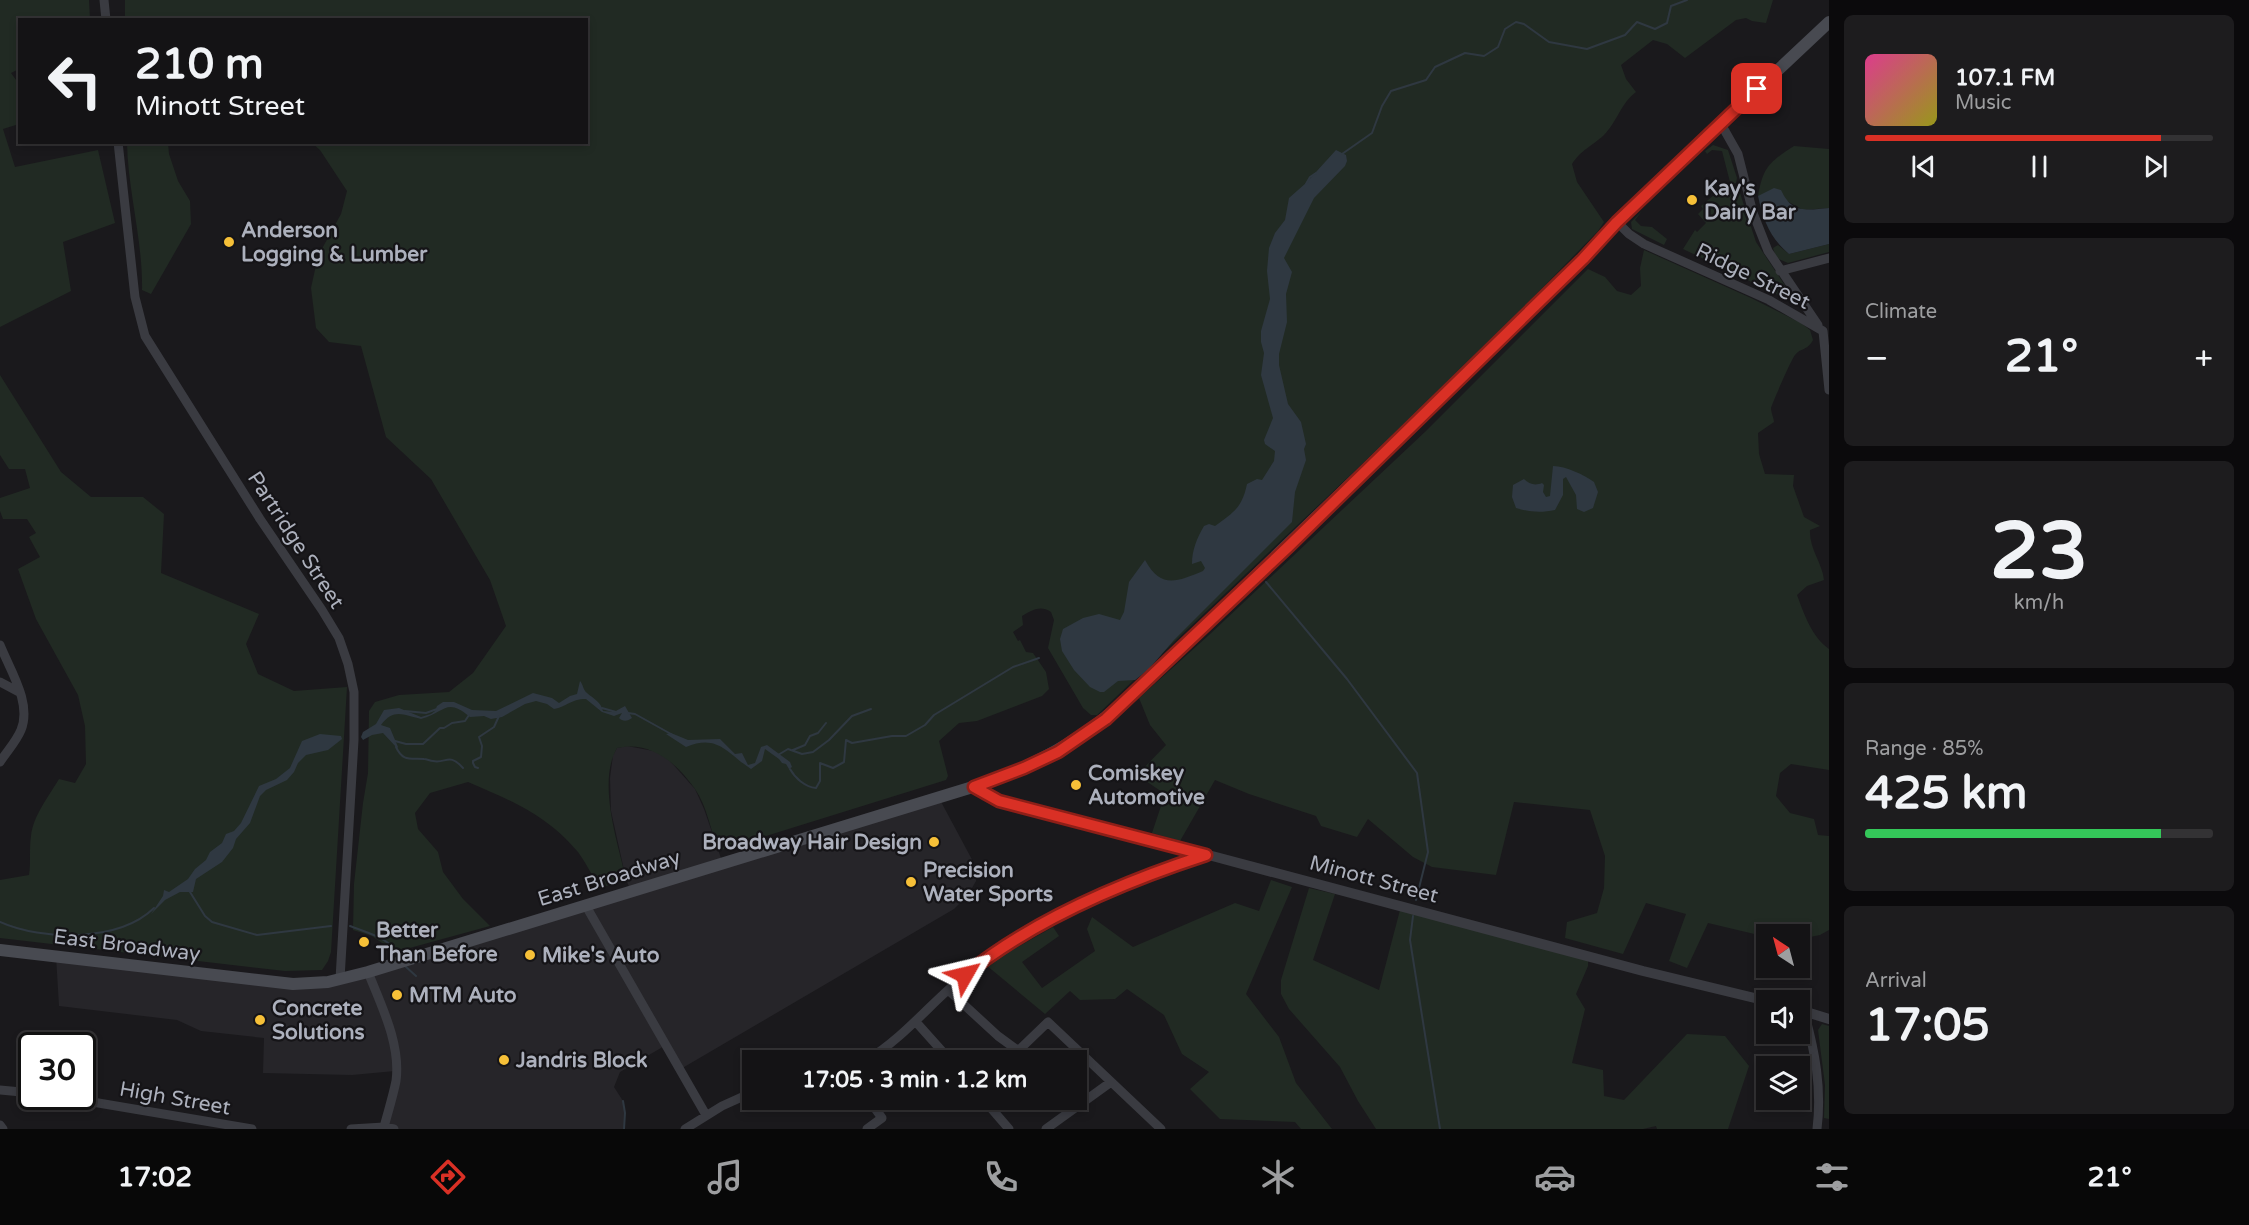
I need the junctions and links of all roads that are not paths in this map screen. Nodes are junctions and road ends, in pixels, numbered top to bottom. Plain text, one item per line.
1 (104, 0) edge
2 (106, 18) edge
3 (1829, 22) edge
4 (1721, 124) junction
5 (118, 144) edge
6 (1617, 222) junction
7 (1829, 258) edge
8 (1780, 271) junction
9 (1826, 335) edge
10 (1829, 390) edge
11 (0, 645) edge
12 (0, 682) edge
13 (19, 692) junction
14 (0, 762) edge
15 (974, 787) junction
16 (1206, 855) junction
17 (586, 906) junction
18 (0, 950) edge
19 (368, 972) junction
20 (340, 979) junction
21 (948, 990) junction
22 (1756, 998) edge
23 (1810, 1013) edge
24 (1829, 1019) edge
25 (916, 1022) junction
26 (1810, 1034) edge
27 (880, 1050) edge
28 (941, 1050) edge
29 (1111, 1082) junction
30 (0, 1090) edge
31 (18, 1092) edge
32 (742, 1097) edge
33 (96, 1103) edge
34 (877, 1110) edge
35 (993, 1110) edge
36 (706, 1115) junction
37 (0, 1125) edge
38 (384, 1127) junction
39 (3, 1129) edge
40 (252, 1129) edge
41 (351, 1129) edge
42 (394, 1129) edge
43 (685, 1129) edge
44 (867, 1129) edge
45 (1009, 1129) edge
46 (1046, 1129) edge
47 (1161, 1129) edge
48 (1817, 1129) edge

1 - 2 street
3 - 4 main road, East Broadway
4 - 6 main road, East Broadway
4 - 8 street
5 - 20 street, Partridge Street
6 - 9 street, Ridge Street
6 - 15 main road, East Broadway
7 - 8 street
8 - 9 street
9 - 10 street, Ridge Street
11 - 13 street
12 - 13 street
13 - 14 street
15 - 16 street, Minott Street
15 - 17 main road, East Broadway
16 - 21 street
16 - 22 street, Minott Street
17 - 19 main road, East Broadway
17 - 36 street
18 - 20 main road, East Broadway
19 - 20 main road, East Broadway
19 - 38 street
21 - 25 street
21 - 29 street
23 - 24 street
25 - 27 street
25 - 28 street
26 - 48 street
29 - 46 street
29 - 47 street
30 - 31 street
32 - 36 street
33 - 40 street, High Street
34 - 44 street
35 - 45 street
36 - 43 street
37 - 39 street
38 - 41 street
38 - 42 street

